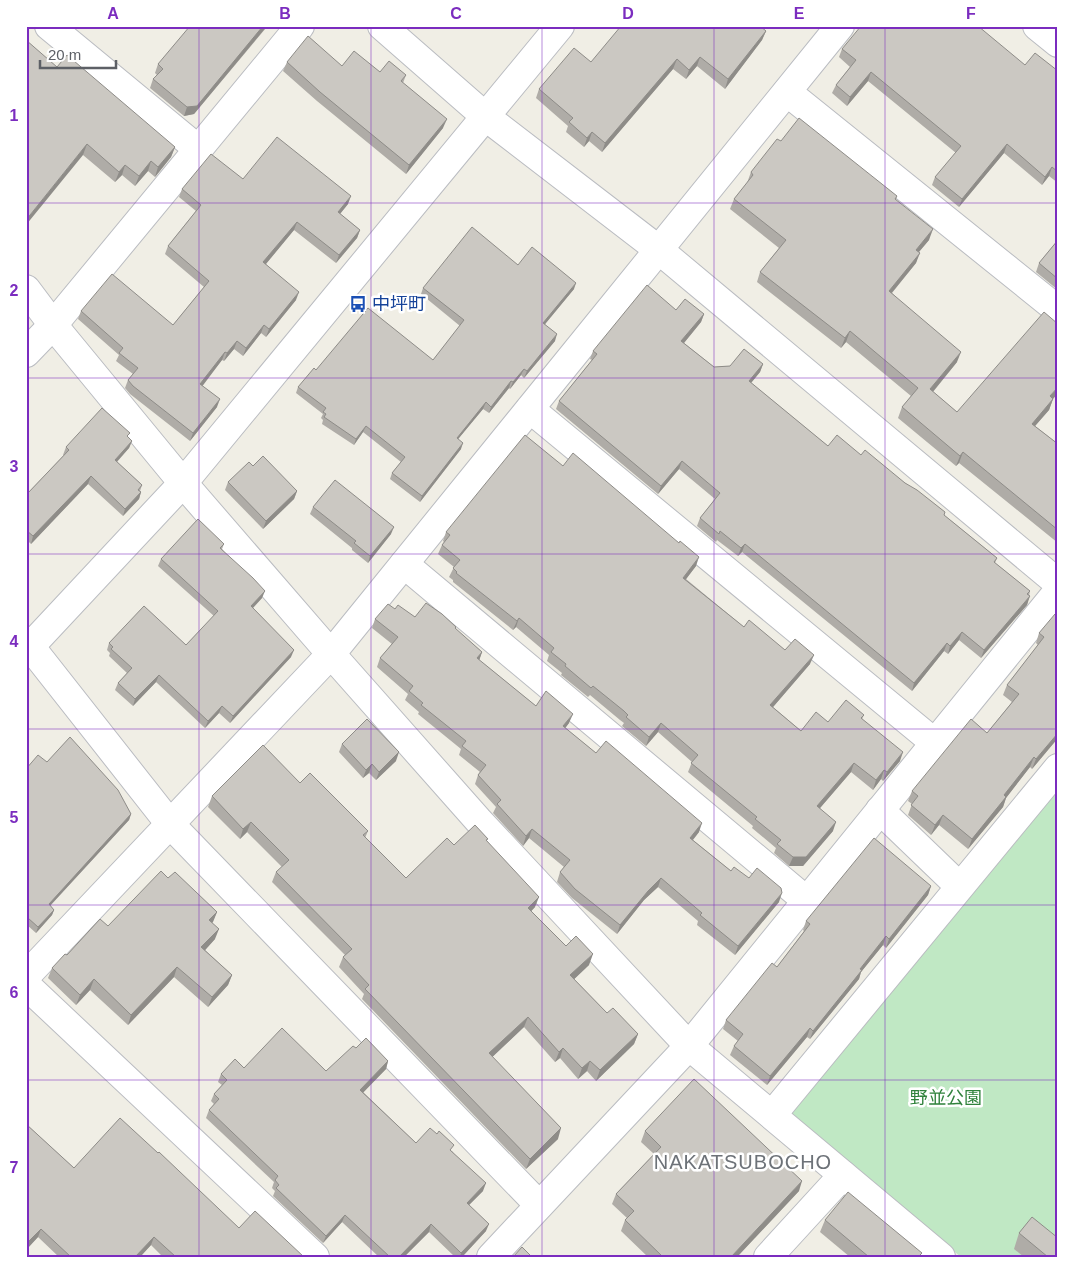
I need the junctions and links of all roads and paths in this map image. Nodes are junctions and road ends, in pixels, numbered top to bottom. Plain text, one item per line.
1 (50, 26) edge
2 (300, 26) edge
3 (382, 26) edge
4 (560, 26) edge
5 (840, 26) edge
6 (1037, 26) edge
7 (1058, 43) edge
8 (787, 92) junction
9 (486, 117) junction
10 (198, 149) junction
11 (659, 250) junction
12 (26, 290) edge
13 (1058, 310) edge
14 (53, 325) junction
15 (26, 353) edge
16 (530, 409) junction
17 (183, 484) junction
18 (404, 564) junction
19 (1058, 583) edge
20 (1058, 591) edge
21 (28, 646) edge
22 (331, 654) junction
23 (935, 742) junction
24 (1058, 768) edge
25 (880, 810) junction
26 (170, 824) junction
27 (959, 886) junction
28 (807, 901) junction
29 (26, 976) edge
30 (26, 984) edge
31 (689, 1046) junction
32 (772, 1115) junction
33 (843, 1175) junction
34 (539, 1205) junction
35 (314, 1257) edge
36 (491, 1257) edge
37 (768, 1257) edge
38 (942, 1257) edge

1 - 10 street
2 - 10 street
3 - 9 street
4 - 9 street
5 - 8 street
6 - 7 street
8 - 11 street
8 - 13 street
9 - 11 street
9 - 17 street
10 - 14 street
11 - 16 street
11 - 19 street
12 - 14 street
14 - 15 street
14 - 17 street
16 - 18 street
16 - 23 street
17 - 21 street
17 - 22 street
18 - 22 street
18 - 28 street
20 - 23 street
21 - 26 street
22 - 26 street
22 - 31 street
23 - 25 street
24 - 27 street
25 - 27 street
25 - 28 street
26 - 29 street
26 - 34 street
27 - 32 street
28 - 31 street
30 - 35 street
31 - 32 street
31 - 34 street
32 - 33 street
33 - 37 street
33 - 38 street
34 - 36 street

